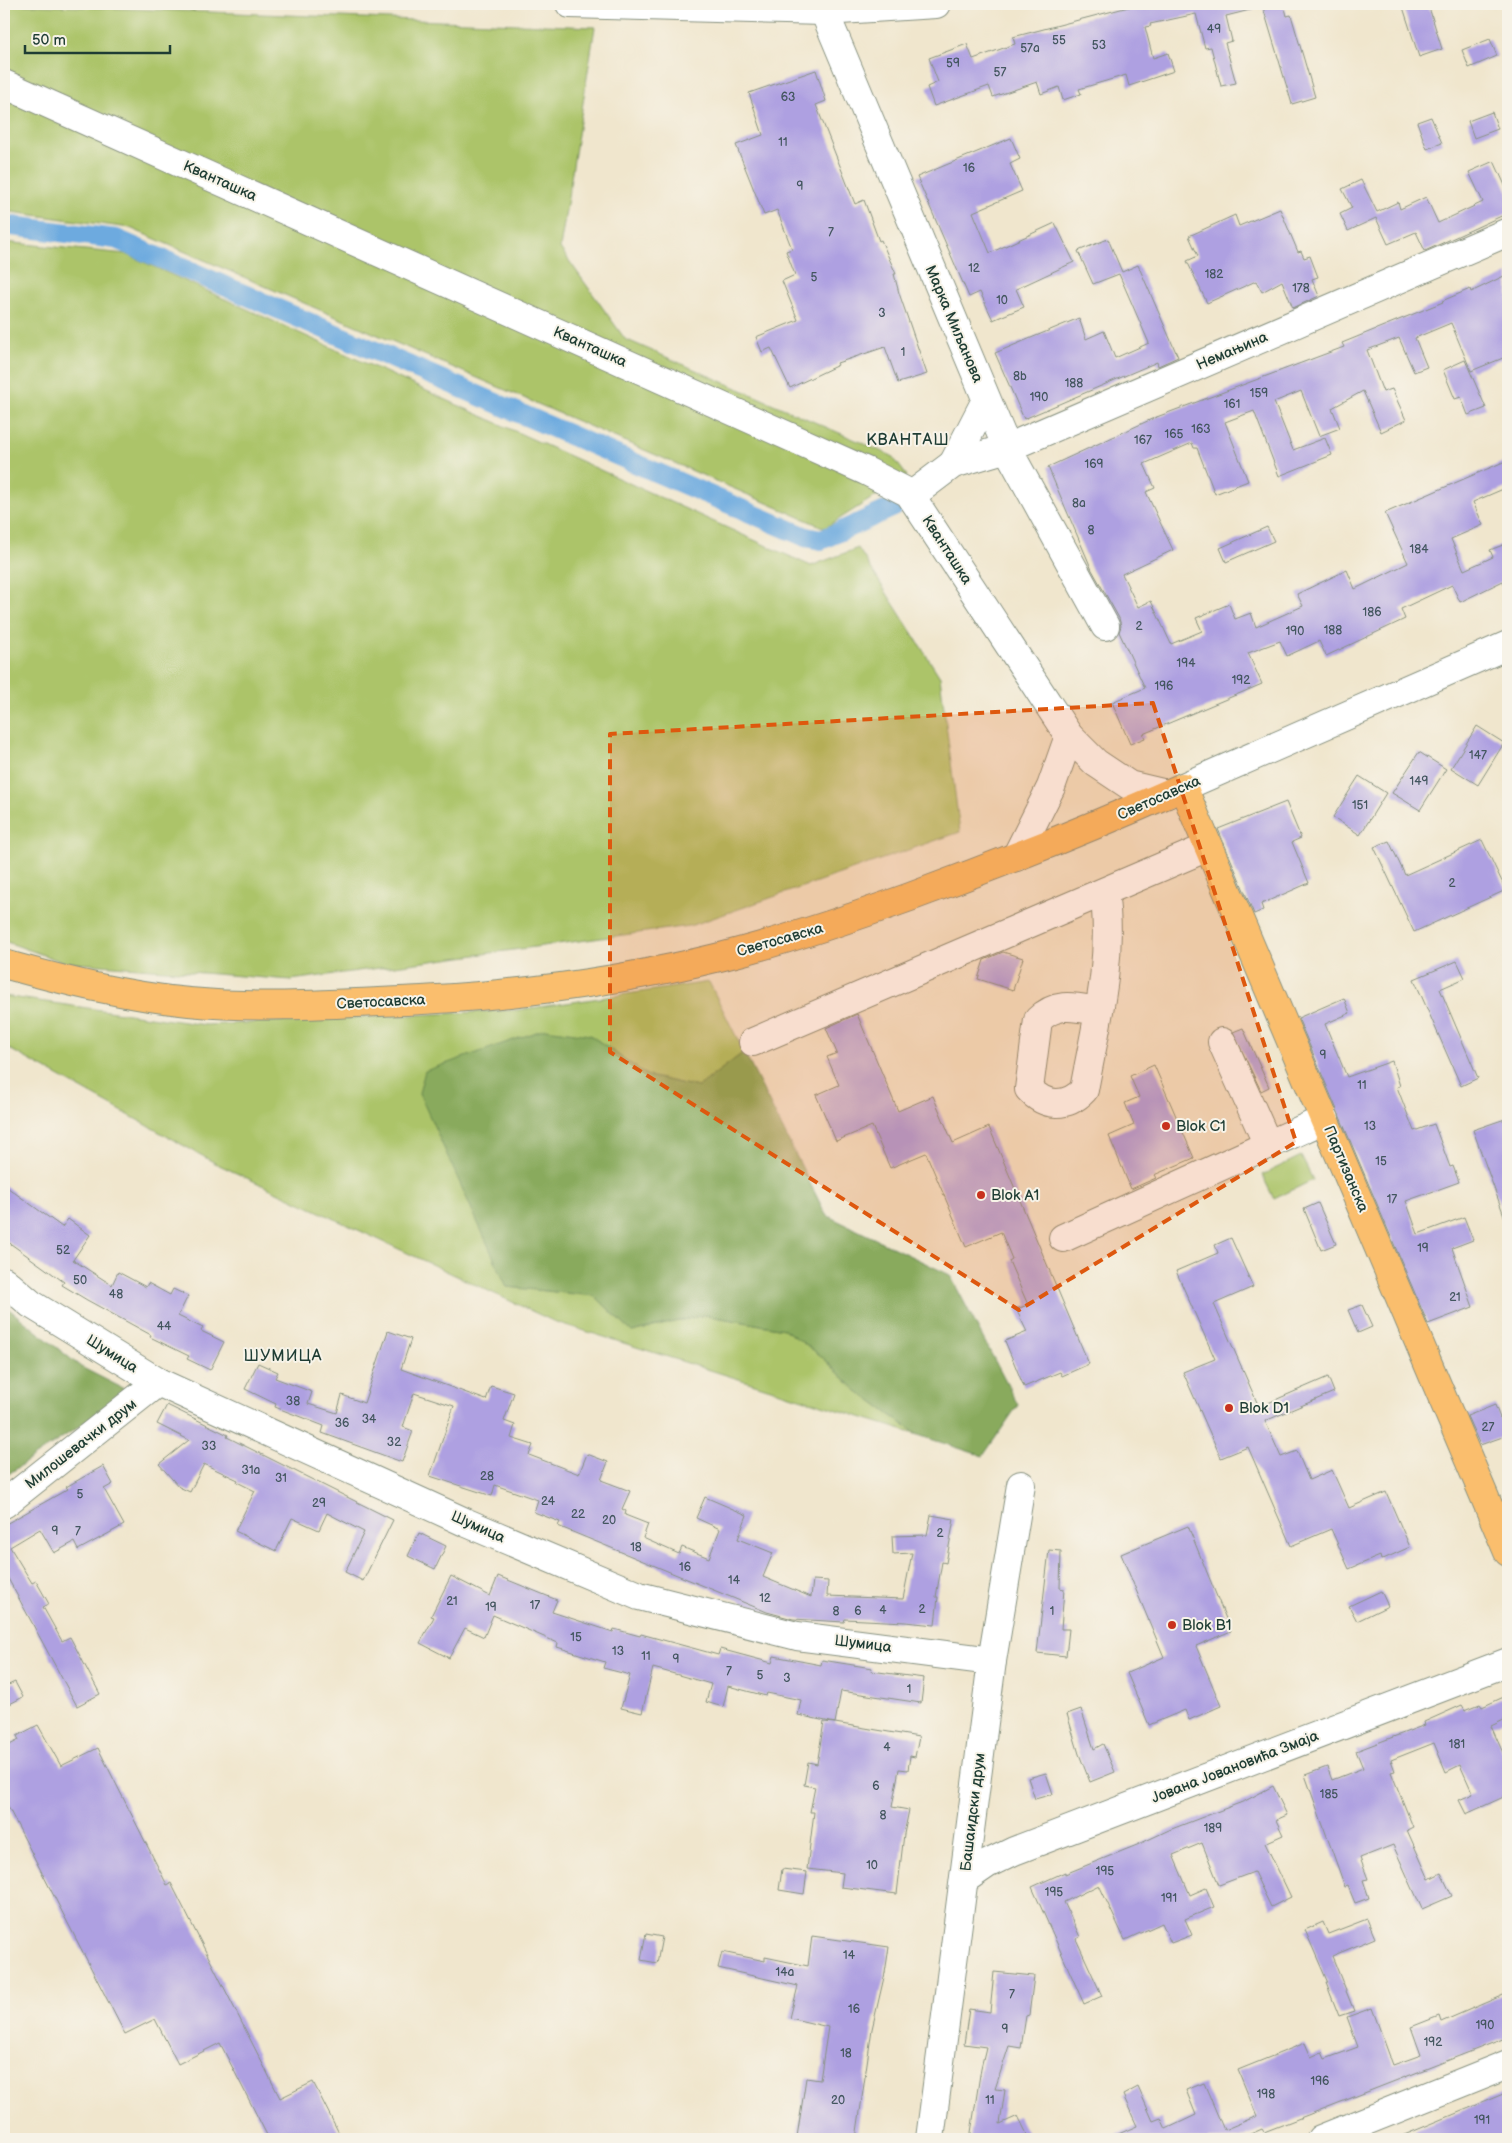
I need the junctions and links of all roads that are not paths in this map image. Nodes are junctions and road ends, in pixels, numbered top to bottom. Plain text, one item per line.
1 (570, 4) edge
2 (936, 4) edge
3 (824, 11) junction
4 (4, 84) edge
5 (1508, 232) edge
6 (986, 400) junction
7 (1007, 448) junction
8 (954, 464) junction
9 (912, 496) junction
10 (1106, 626) dead end
11 (1508, 645) edge
12 (1069, 736) junction
13 (1175, 791) junction
14 (1208, 847) junction
15 (1016, 857) junction
16 (1104, 892) junction
17 (4, 964) edge
18 (1098, 1011) dead end
19 (753, 1042) dead end
20 (1222, 1042) dead end
21 (1325, 1119) junction
22 (1268, 1145) junction
23 (1063, 1238) dead end
24 (4, 1281) edge
25 (158, 1382) junction
26 (1020, 1485) dead end
27 (4, 1504) edge
28 (1508, 1552) edge
29 (992, 1661) junction
30 (1508, 1662) edge
31 (965, 1879) junction
32 (1508, 2064) edge
33 (930, 2139) edge
34 (1321, 2139) edge

1 - 3 street
2 - 3 street
3 - 6 street, Марка Миљанова
4 - 9 street, Кванташка
5 - 7 street, Немањина
6 - 7 street, Марка Миљанова
6 - 8 street, Немањина
7 - 8 street, Немањина
7 - 10 street, Марка Миљанова
8 - 9 street, Немањина
9 - 12 street, Кванташка
11 - 13 street, Светосавска
12 - 13 street, Кванташка
12 - 15 street
13 - 14 main road, Партизанска
13 - 15 main road, Светосавска
14 - 16 street
14 - 21 main road, Партизанска
15 - 17 main road, Светосавска
16 - 18 street
16 - 19 street
20 - 22 street
21 - 22 street
21 - 28 main road, Партизанска
22 - 23 street
24 - 25 street, Шумица
25 - 27 street, Милошевачки друм
25 - 29 street, Шумица
26 - 29 street, Башаидски друм
29 - 31 street, Башаидски друм
30 - 31 street, Јована Јовановића Змаја
31 - 33 street, Башаидски друм
32 - 34 street

